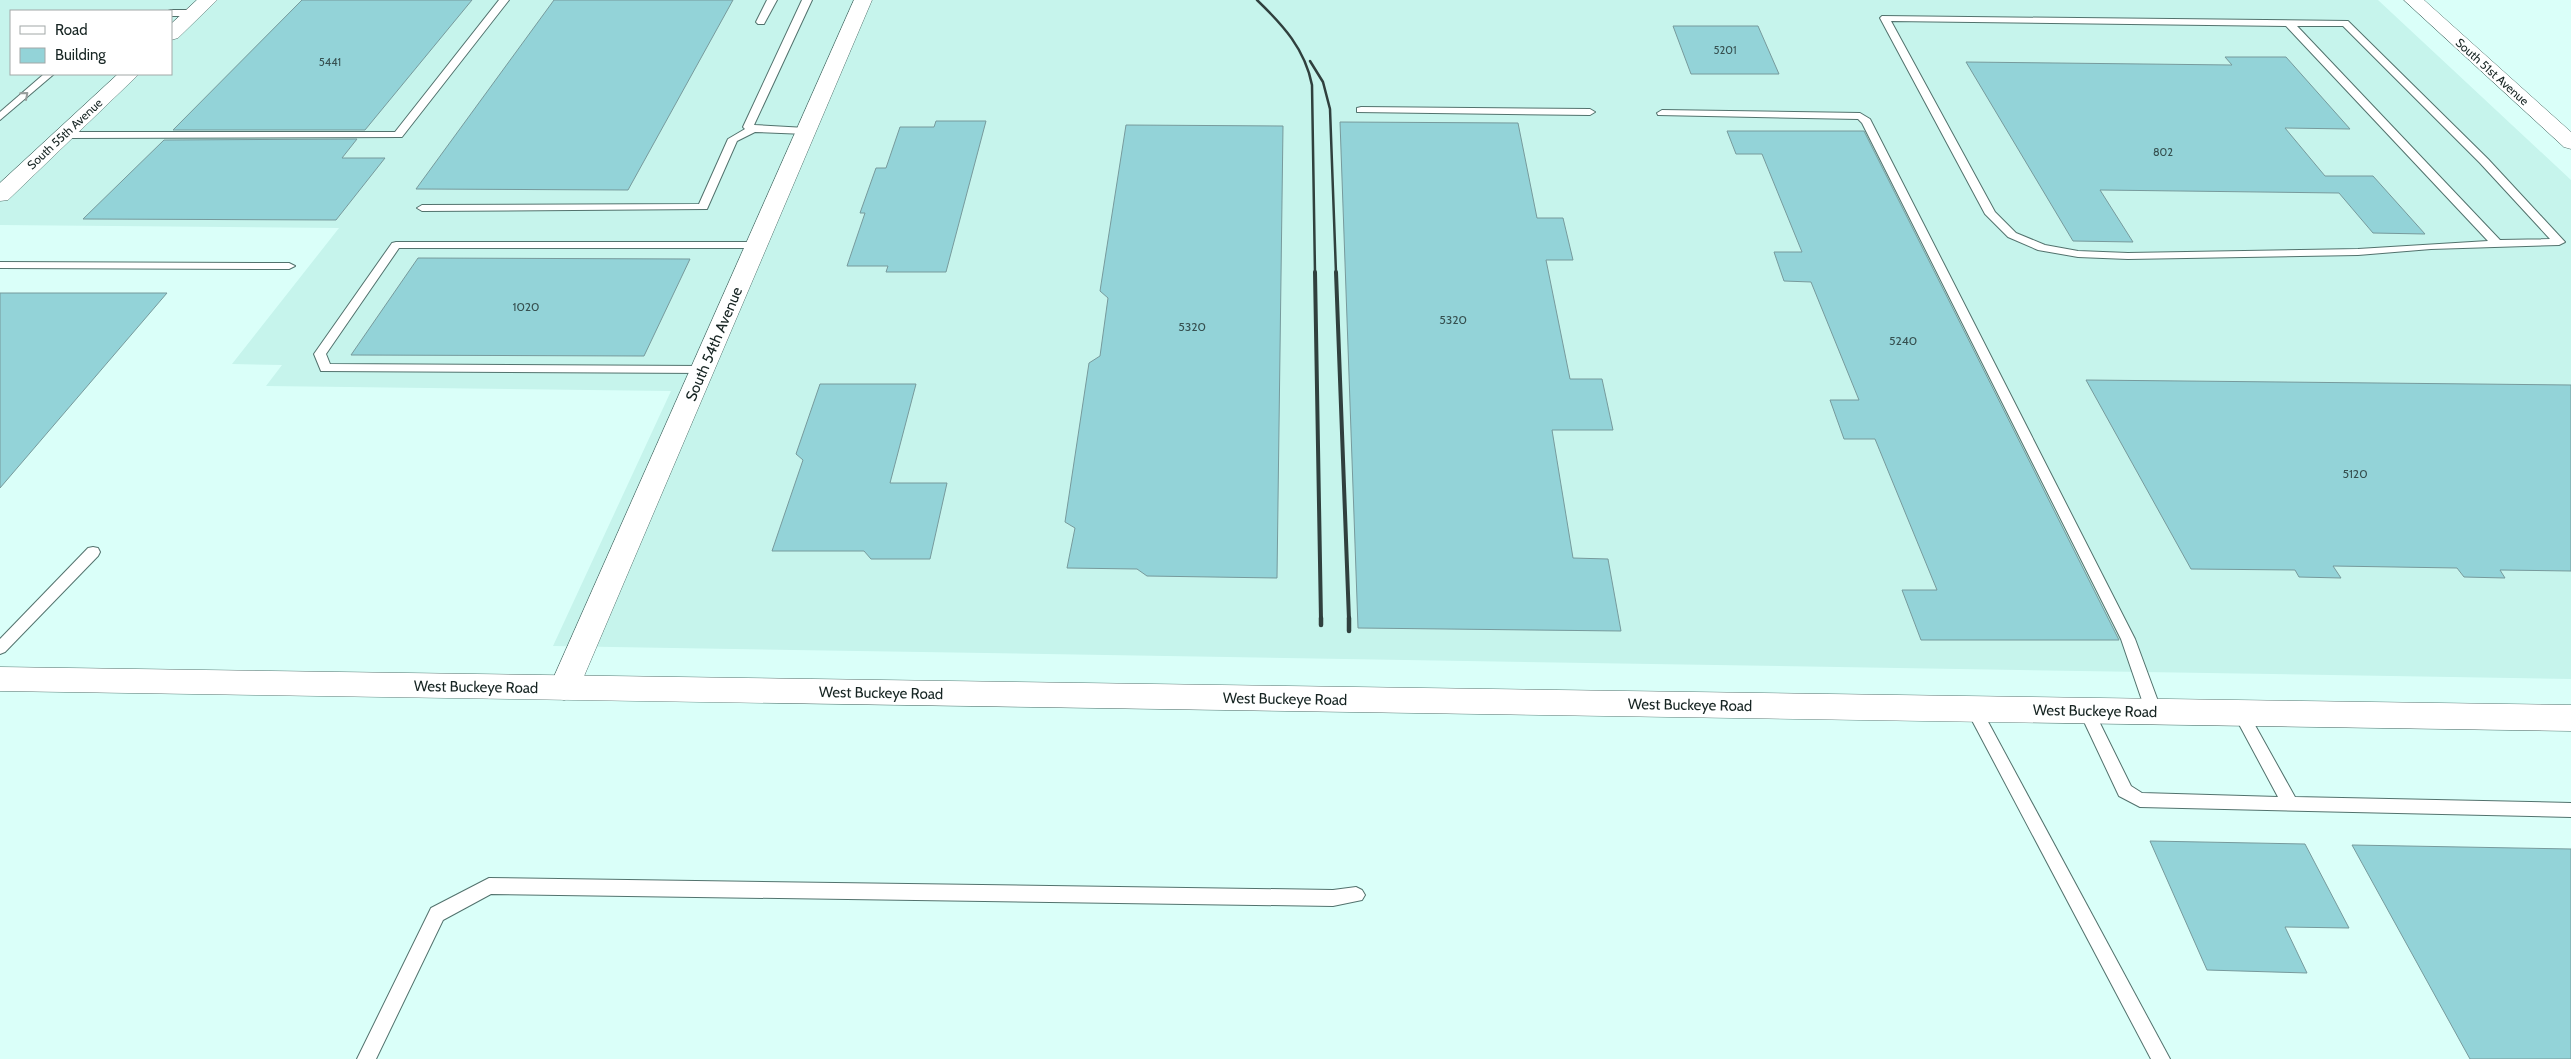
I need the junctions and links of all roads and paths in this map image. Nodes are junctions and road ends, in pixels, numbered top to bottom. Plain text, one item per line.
1 (208, 0) edge
2 (504, 0) edge
3 (772, 0) edge
4 (807, 0) edge
5 (863, 0) edge
6 (2413, 0) edge
7 (194, 13) junction
8 (172, 14) edge
9 (761, 22) dead end
10 (2290, 23) junction
11 (172, 33) edge
12 (48, 75) edge
13 (128, 75) edge
14 (1361, 110) dead end
15 (1590, 112) dead end
16 (1662, 113) dead end
17 (0, 117) edge
18 (751, 130) junction
19 (806, 131) junction
20 (63, 135) junction
21 (2571, 143) edge
22 (0, 195) edge
23 (422, 208) dead end
24 (2497, 244) junction
25 (757, 245) junction
26 (0, 265) edge
27 (289, 266) dead end
28 (702, 370) junction
29 (93, 552) dead end
30 (0, 648) edge
31 (0, 679) edge
32 (564, 688) junction
33 (1974, 709) junction
34 (2087, 711) junction
35 (2154, 712) junction
36 (2242, 713) junction
37 (2571, 718) edge
38 (2290, 804) junction
39 (2571, 810) edge
40 (1356, 895) dead end
41 (366, 1059) edge
42 (2161, 1059) edge

1 - 7 main road
2 - 20 lane
3 - 9 lane
4 - 18 lane
5 - 19 main road, South 54th Avenue
6 - 21 main road, South 51st Avenue
7 - 8 lane
7 - 11 main road
10 - 24 lane
10 - 24 lane
10 - 24 lane
17 -> 12 lane
13 - 20 main road, South 55th Avenue
14 - 15 lane
16 - 35 lane
18 - 19 lane
18 - 23 lane
19 - 25 main road, South 54th Avenue
20 - 22 main road, South 55th Avenue
25 - 28 main road, South 54th Avenue
25 - 28 lane
26 - 27 lane
28 - 32 main road, South 54th Avenue
29 - 30 lane
31 - 32 main road, West Buckeye Road
32 - 33 main road, West Buckeye Road
33 - 34 main road, West Buckeye Road
33 - 42 lane
34 - 35 main road, West Buckeye Road
34 - 38 lane
35 - 36 main road, West Buckeye Road
36 - 37 main road, West Buckeye Road
36 - 38 lane
38 - 39 lane
40 - 41 lane

